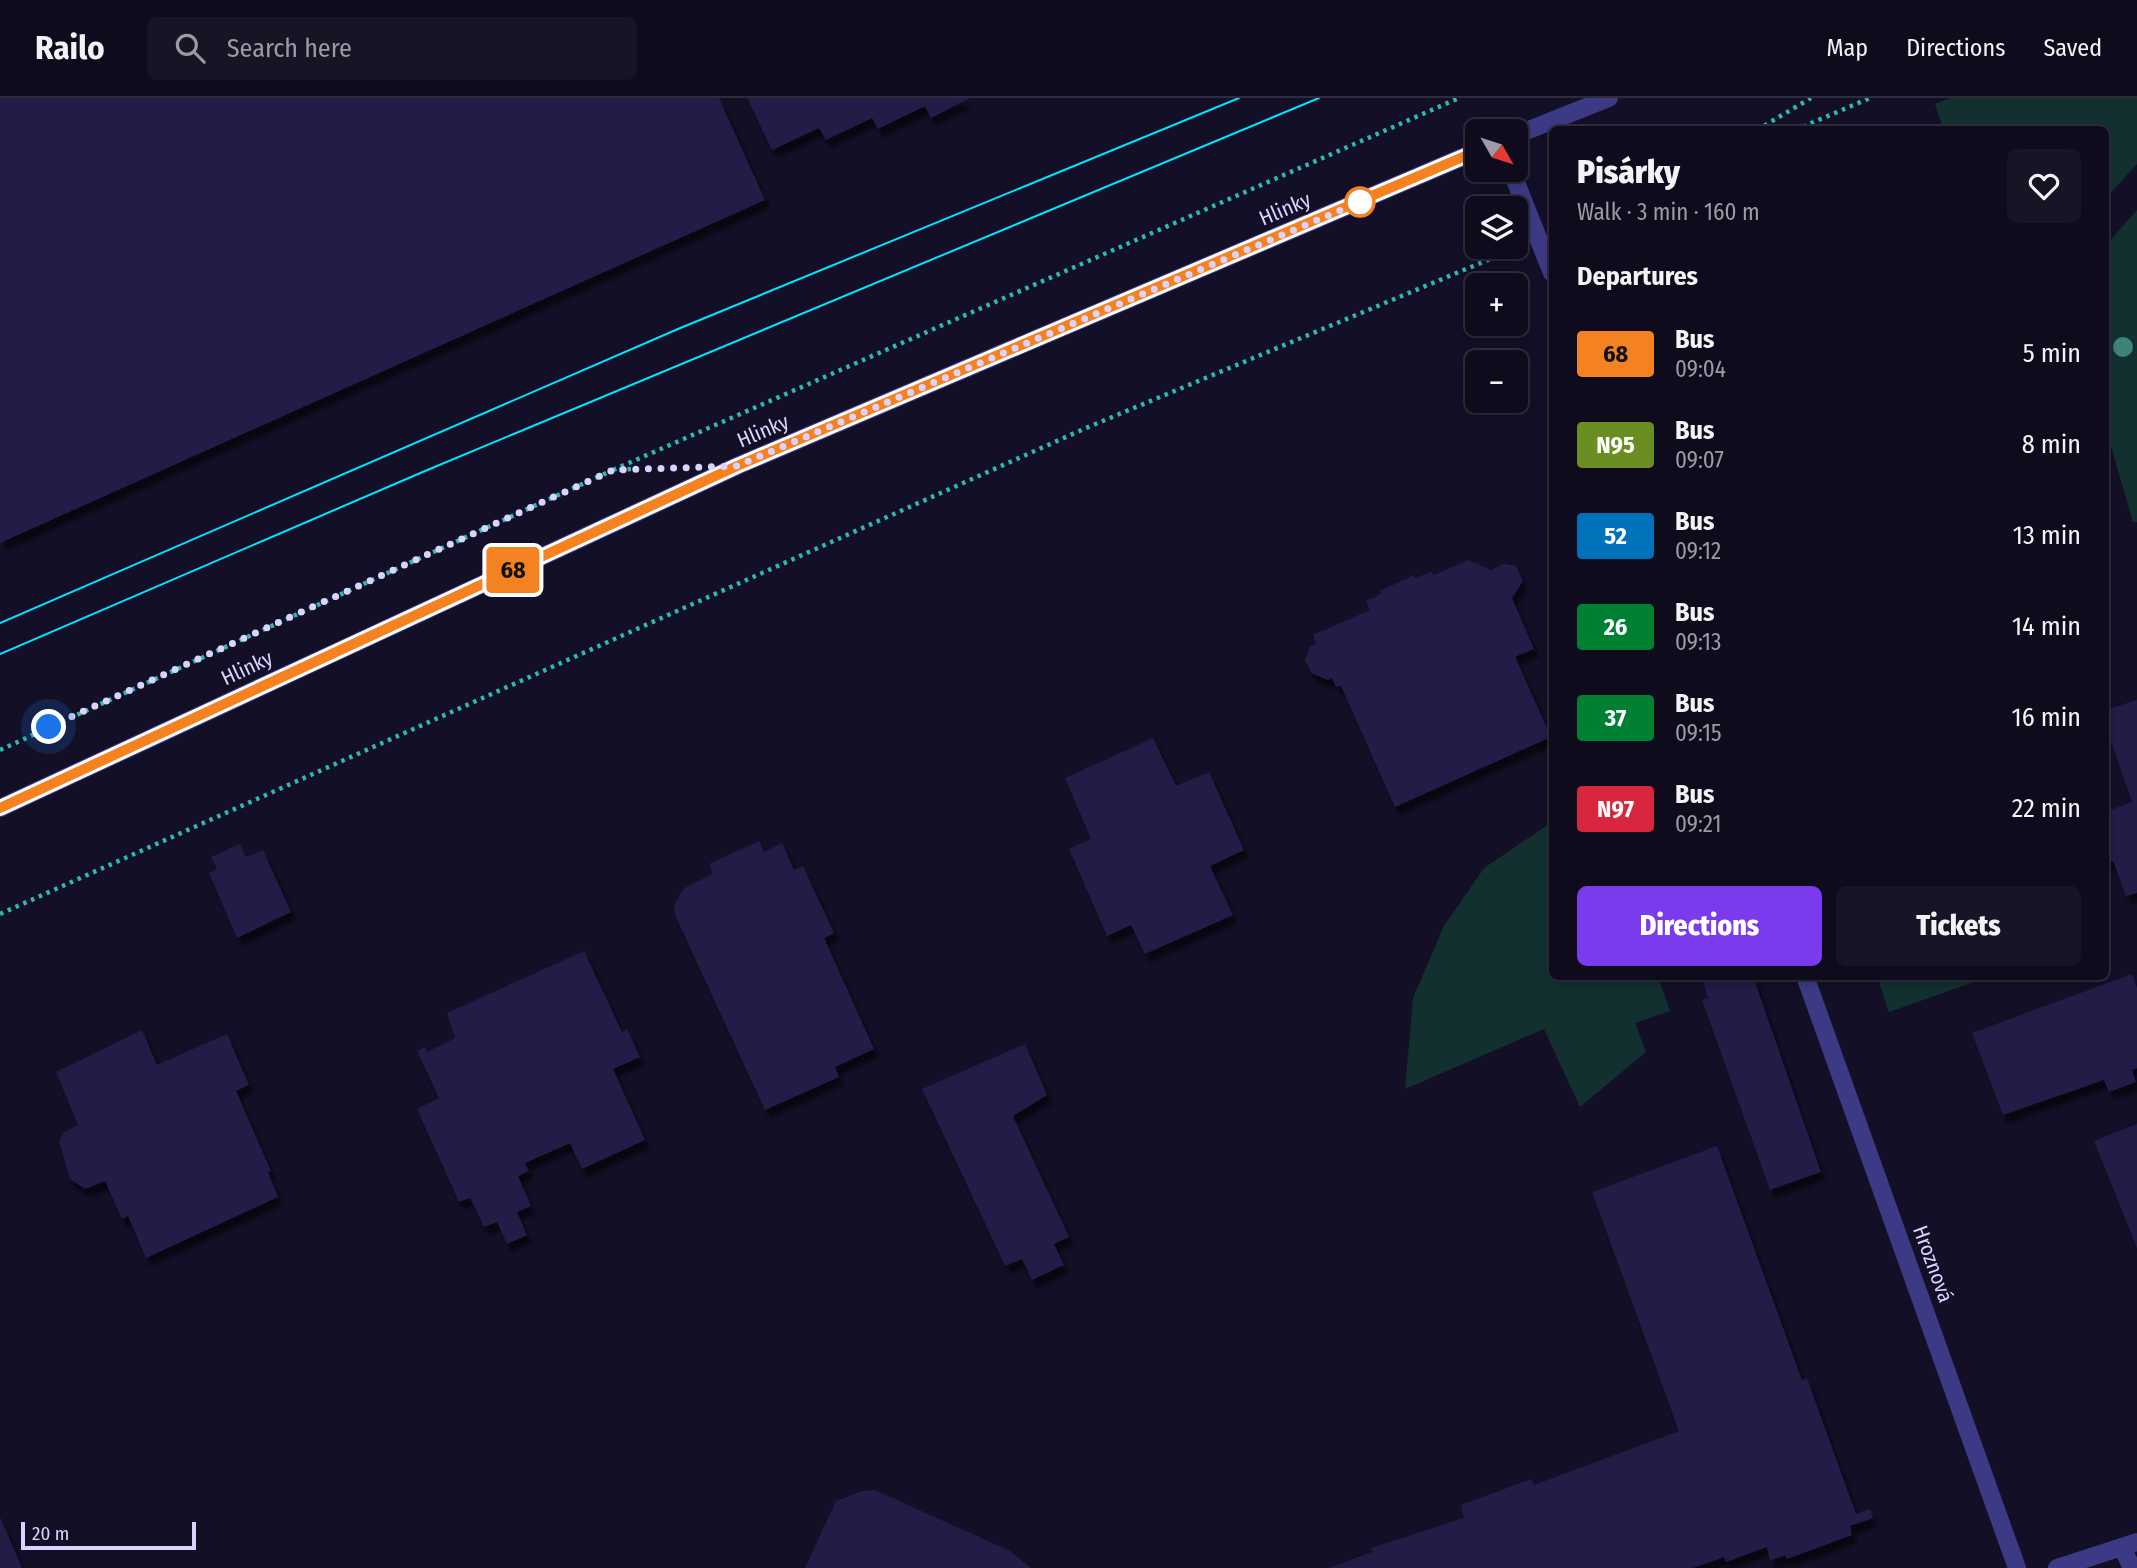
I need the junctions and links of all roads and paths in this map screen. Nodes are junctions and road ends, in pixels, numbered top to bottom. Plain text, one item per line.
1 (1459, 98) edge
2 (1609, 98) edge
3 (1811, 98) edge
4 (1870, 98) edge
5 (1764, 126) edge
6 (1803, 126) edge
7 (1528, 130) edge
8 (1465, 156) edge
9 (1516, 182) edge
10 (1491, 259) edge
11 (1549, 265) edge
12 (640, 469) dead end
13 (613, 470) junction
14 (0, 750) edge
15 (0, 808) edge
16 (0, 914) edge
17 (1806, 980) edge
18 (2129, 1545) edge
19 (2017, 1568) edge
20 (2057, 1568) edge
21 (2132, 1568) edge

1 - 13 path
2 - 7 street
3 - 5 path
4 - 6 path
8 - 15 street, Hlinky
9 - 11 street
10 - 16 path
12 - 13 path
13 - 14 path
17 - 19 street, Hroznová
18 - 20 street
18 - 21 street

